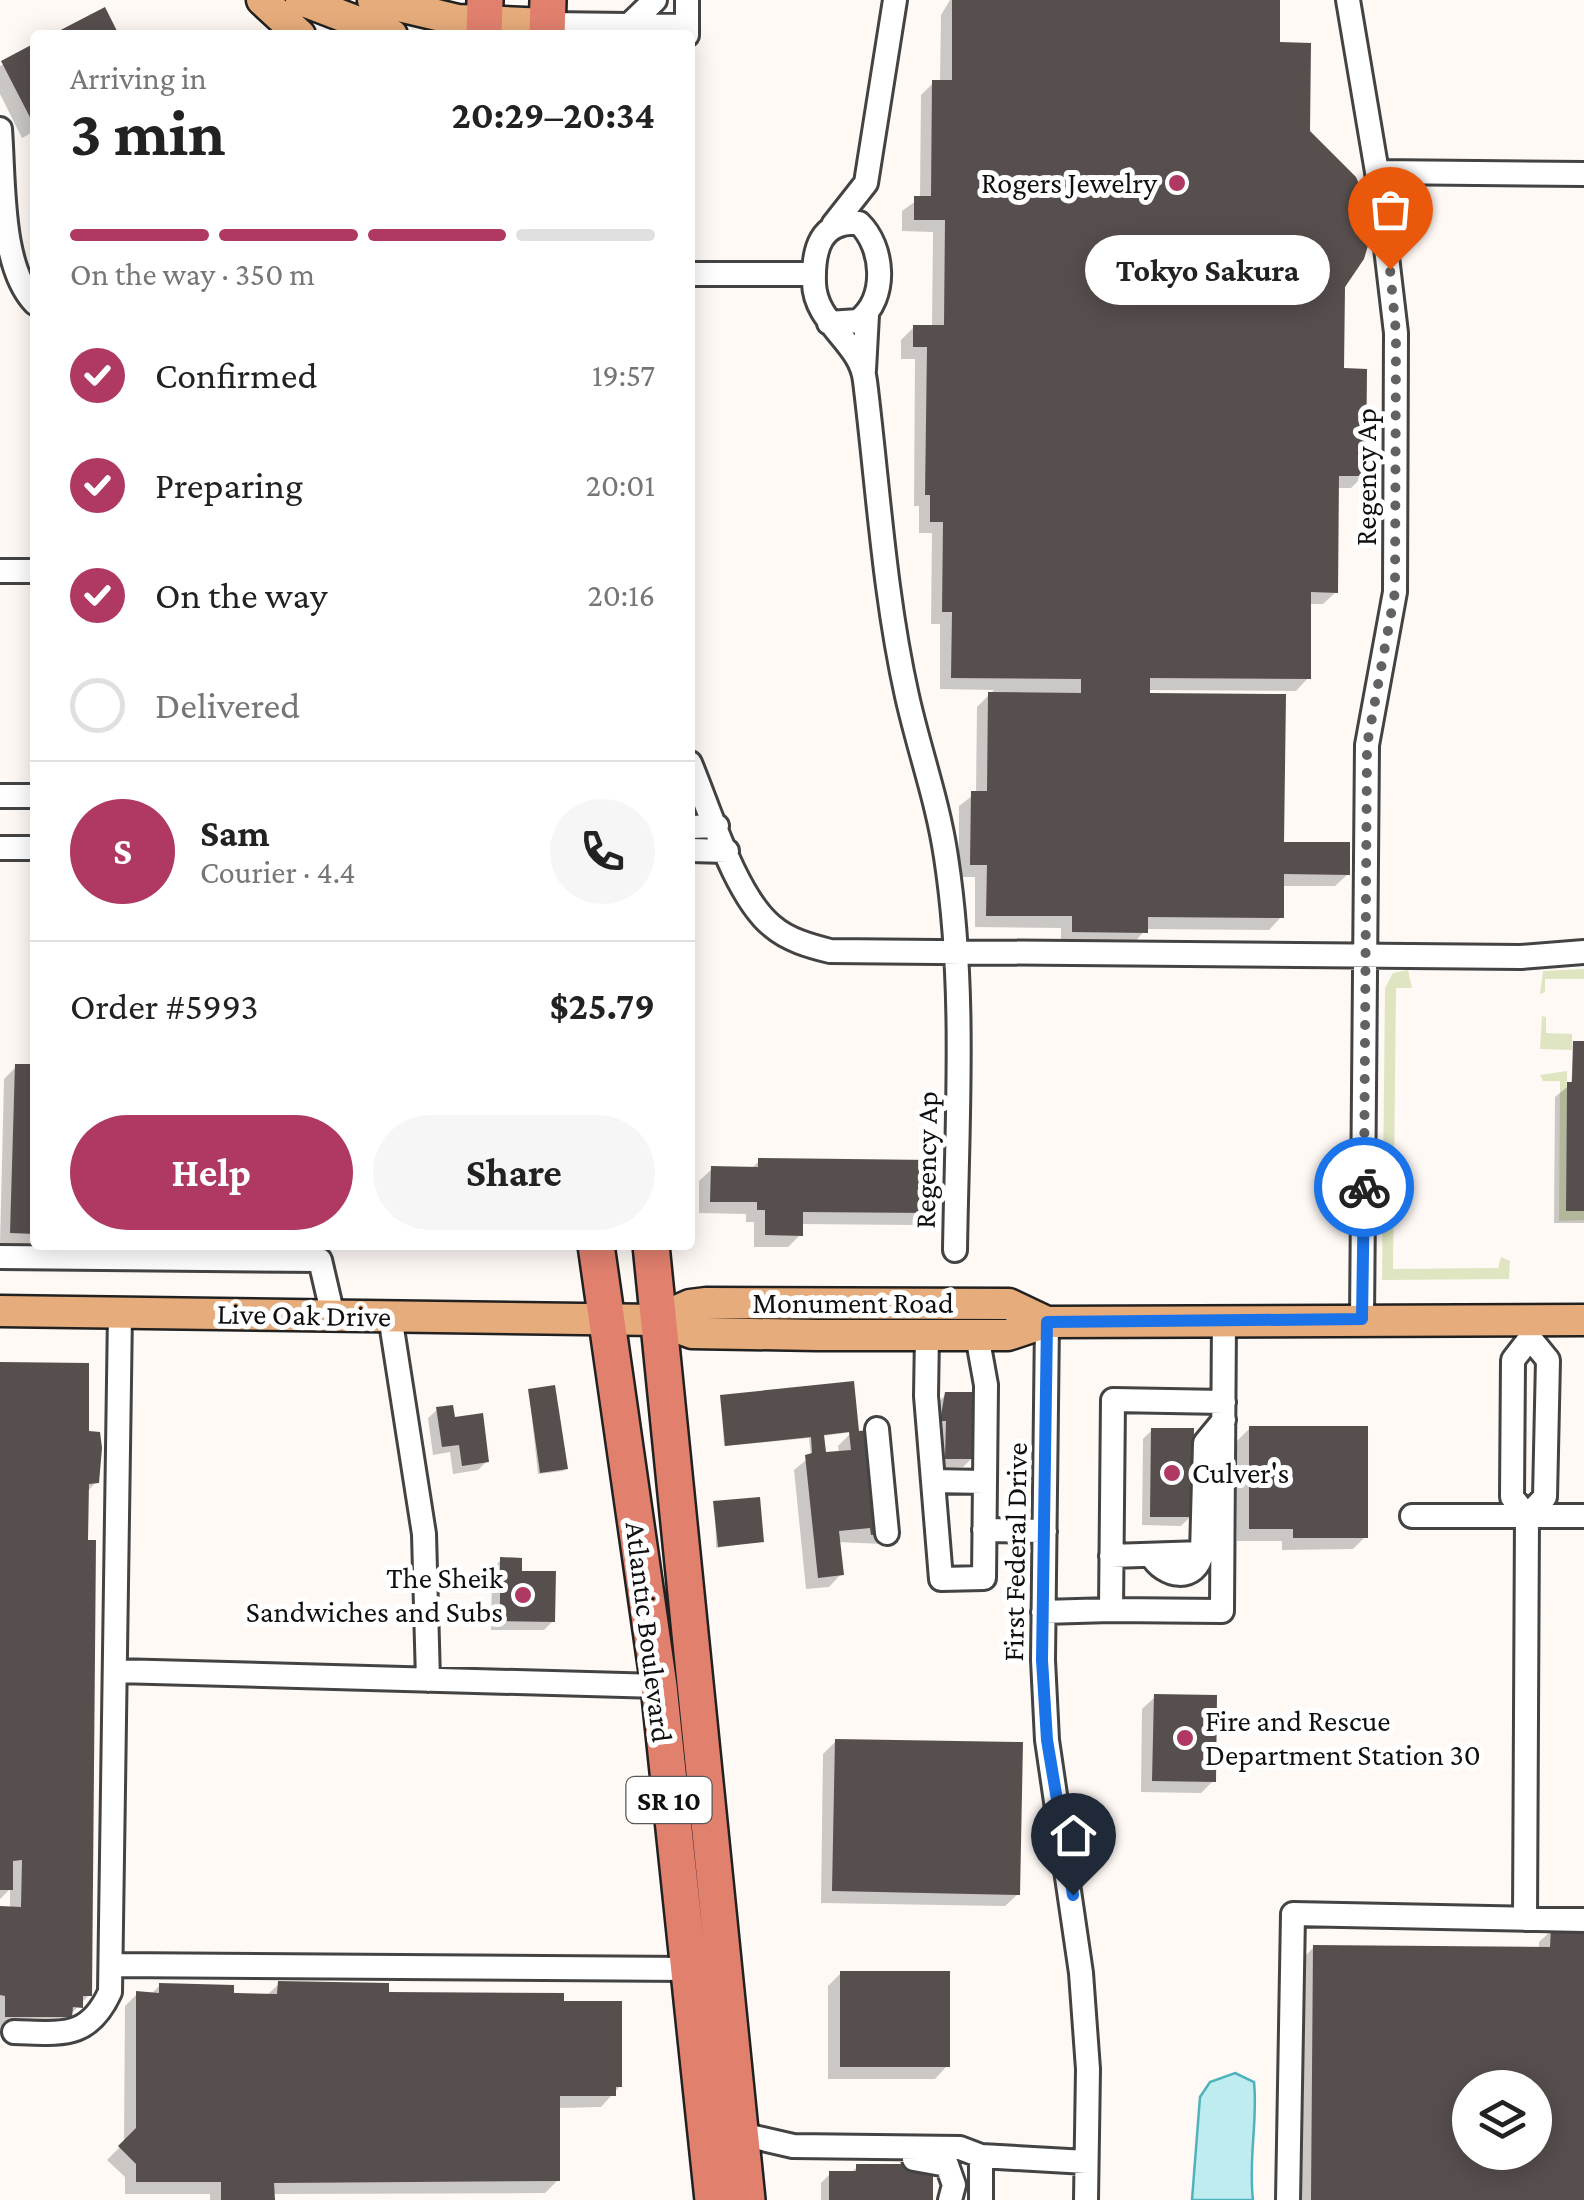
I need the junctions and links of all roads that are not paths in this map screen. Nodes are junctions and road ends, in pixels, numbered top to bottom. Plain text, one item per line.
1 (262, 0) edge
2 (301, 0) edge
3 (373, 0) edge
4 (654, 0) edge
5 (687, 0) edge
6 (895, 0) edge
7 (1348, 0) edge
8 (485, 19) edge
9 (547, 20) edge
10 (629, 25) junction
11 (295, 30) edge
12 (379, 30) edge
13 (677, 30) edge
14 (687, 30) edge
15 (0, 129) edge
16 (1377, 172) junction
17 (1584, 174) edge
18 (866, 183) junction
19 (833, 226) junction
20 (871, 234) junction
21 (695, 274) edge
22 (814, 274) junction
23 (8, 283) edge
24 (30, 299) edge
25 (867, 315) junction
26 (829, 323) junction
27 (864, 370) junction
28 (0, 571) edge
29 (30, 571) edge
30 (695, 775) edge
31 (0, 796) edge
32 (30, 796) edge
33 (717, 826) junction
34 (695, 828) edge
35 (0, 848) edge
36 (30, 848) edge
37 (695, 850) edge
38 (727, 850) junction
39 (956, 950) junction
40 (1584, 952) edge
41 (1368, 955) junction
42 (597, 1250) edge
43 (650, 1250) edge
44 (955, 1250) dead end
45 (0, 1257) edge
46 (0, 1312) edge
47 (120, 1313) junction
48 (332, 1316) junction
49 (390, 1316) junction
50 (608, 1319) junction
51 (1362, 1319) junction
52 (657, 1320) junction
53 (1224, 1320) junction
54 (1584, 1320) edge
55 (1047, 1322) junction
56 (1529, 1329) junction
57 (927, 1335) junction
58 (978, 1335) junction
59 (1224, 1410) junction
60 (876, 1429) dead end
61 (932, 1482) junction
62 (985, 1482) junction
63 (1412, 1516) dead end
64 (1527, 1516) junction
65 (1584, 1516) edge
66 (984, 1530) junction
67 (1044, 1531) junction
68 (887, 1534) dead end
69 (1212, 1554) junction
70 (1111, 1556) junction
71 (1111, 1610) junction
72 (1043, 1612) junction
73 (116, 1671) junction
74 (428, 1680) junction
75 (660, 1686) junction
76 (1525, 1919) junction
77 (1584, 1920) edge
78 (113, 1965) junction
79 (690, 1969) junction
80 (730, 2013) junction
81 (14, 2032) dead end
82 (741, 2134) junction
83 (834, 2146) junction
84 (981, 2156) junction
85 (1086, 2162) junction
86 (712, 2200) edge
87 (748, 2200) edge
88 (950, 2200) edge
89 (981, 2200) edge
90 (1086, 2200) edge
91 (1288, 2200) edge

1 - 11 main road
2 - 12 main road
3 - 8 main road
4 - 10 street
5 - 14 street
6 - 18 street
7 - 16 street, Regency Ap
8 - 9 main road
9 - 10 street
10 - 13 street
15 - 23 street
16 - 17 street
16 - 41 street, Regency Ap
18 - 19 street
18 - 20 street
19 - 20 street
19 - 22 street
20 - 25 street
21 - 22 street
22 - 26 street
23 - 24 street
25 - 26 street
25 - 27 street, Regency Ap
26 - 27 street
27 - 39 street, Regency Ap
28 - 29 street
30 - 33 street
31 - 32 street
33 - 34 street
33 - 38 street
35 - 36 street
37 - 38 street
38 - 39 street
39 - 41 street
39 - 44 street, Regency Ap
40 - 41 street
41 - 51 street, Regency Ap
42 - 50 highway, Atlantic Boulevard / SR 10
43 - 52 highway, Atlantic Boulevard / SR 10
45 - 48 street
46 - 47 main road, Live Oak Drive
47 - 48 main road, Live Oak Drive
47 - 73 street
48 - 49 main road, Live Oak Drive
49 - 50 main road, Live Oak Drive
49 - 74 street
50 - 52 main road, Monument Road
50 - 75 highway, Atlantic Boulevard / SR 10
51 - 53 main road, Monument Road
51 - 56 main road, Monument Road
52 - 55 main road, Monument Road
52 - 57 main road, Monument Road
52 - 80 highway, Atlantic Boulevard / SR 10
53 - 55 main road, Monument Road
53 - 59 street
54 - 56 main road, Monument Road
55 - 58 main road, Monument Road
55 - 67 street, First Federal Drive
56 - 64 street
56 - 64 street
57 - 58 main road, Monument Road
57 - 61 street
58 - 62 street
59 - 69 street
59 - 70 street
60 - 68 street
61 - 62 street
61 - 66 street
62 - 66 street
63 - 64 street
64 - 65 street
64 - 76 street
66 - 67 street
67 - 72 street, First Federal Drive
69 - 70 street
69 - 71 street
70 - 71 street
71 - 72 street
72 - 85 street, First Federal Drive
73 - 74 street
73 - 78 street
74 - 75 street
75 - 79 highway, Atlantic Boulevard / SR 10
76 - 77 street
76 - 91 street
78 - 79 street
78 - 81 street
79 - 80 highway
79 - 86 highway, Atlantic Boulevard / SR 10
80 - 82 highway, Atlantic Boulevard / SR 10
82 - 83 street
82 - 87 highway, Atlantic Boulevard / SR 10
83 - 84 street
83 - 88 street
84 - 85 street
84 - 89 street
85 - 90 street, First Federal Drive

